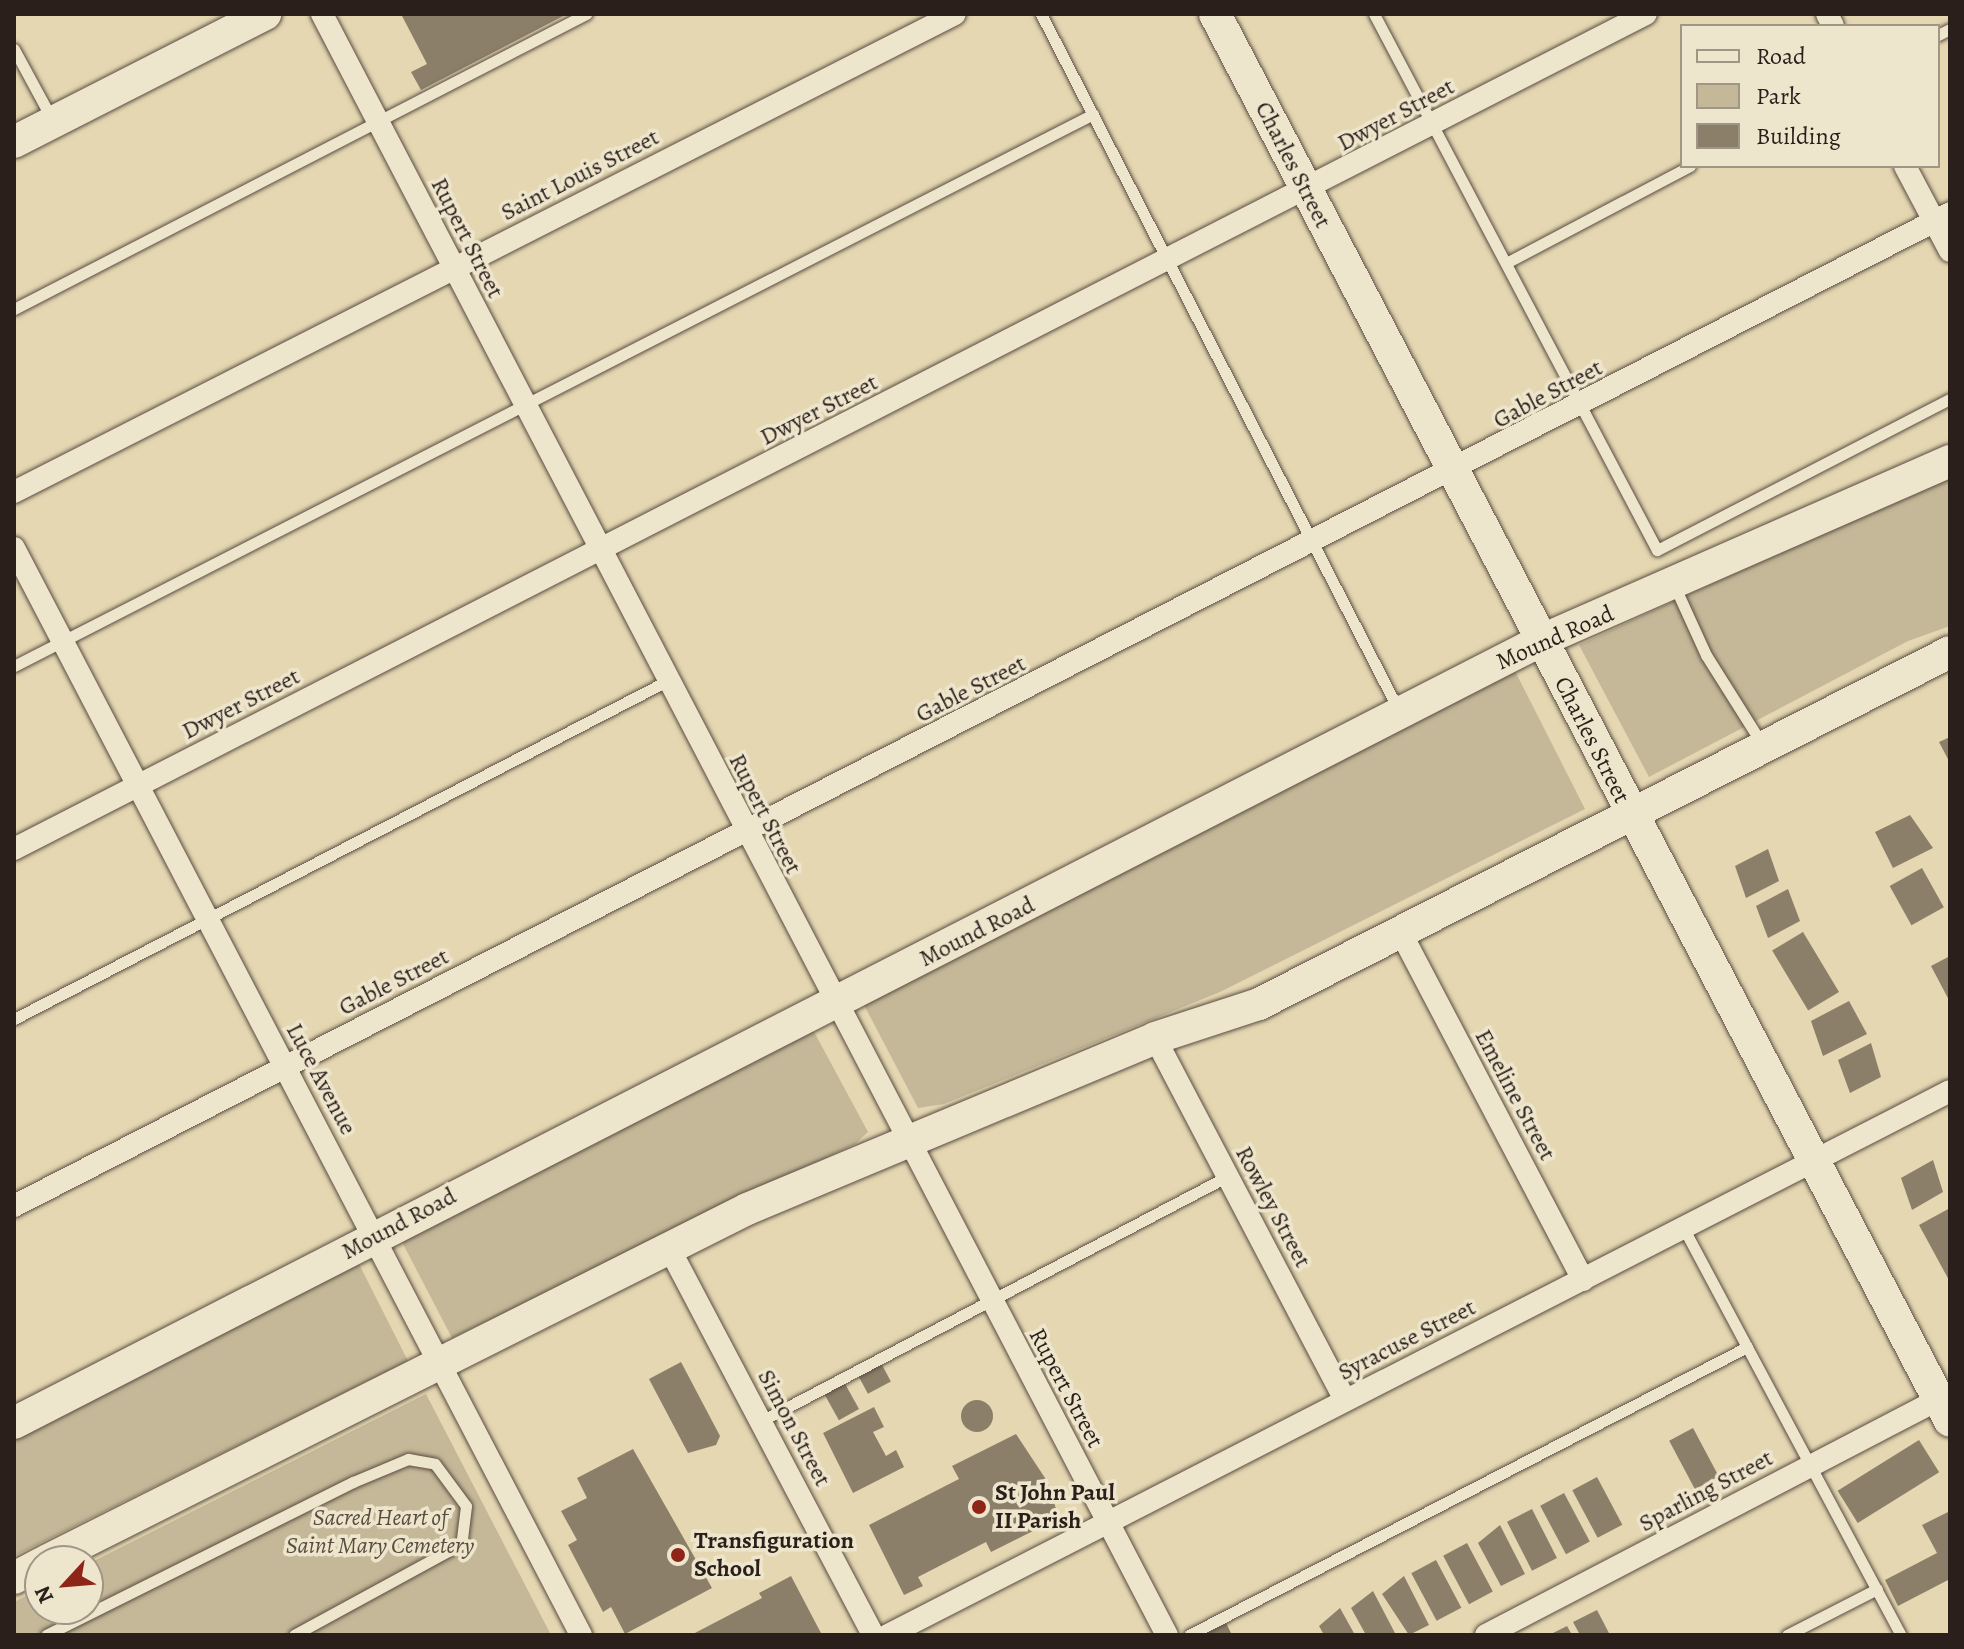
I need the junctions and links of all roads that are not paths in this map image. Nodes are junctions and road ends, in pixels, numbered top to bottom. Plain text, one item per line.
1 (265, 14) edge
2 (322, 14) edge
3 (586, 14) edge
4 (955, 14) edge
5 (1041, 14) edge
6 (1215, 14) edge
7 (1374, 14) edge
8 (1646, 14) edge
9 (14, 49) edge
10 (1093, 114) junction
11 (53, 122) junction
12 (378, 123) junction
13 (1433, 125) junction
14 (14, 142) edge
15 (1686, 168) edge
16 (1906, 168) edge
17 (1307, 191) junction
18 (1942, 218) edge
19 (1950, 251) edge
20 (1171, 260) junction
21 (1506, 263) junction
22 (454, 269) junction
23 (14, 309) edge
24 (1950, 399) edge
25 (524, 404) junction
26 (1581, 406) junction
27 (1950, 461) edge
28 (1453, 473) junction
29 (14, 492) edge
30 (1314, 544) junction
31 (14, 548) edge
32 (600, 551) junction
33 (1675, 587) junction
34 (64, 641) junction
35 (1540, 641) junction
36 (1950, 652) edge
37 (14, 666) edge
38 (667, 681) junction
39 (1400, 713) junction
40 (1762, 745) junction
41 (138, 785) junction
42 (1628, 811) junction
43 (746, 832) junction
44 (14, 849) edge
45 (207, 917) junction
46 (1401, 933) junction
47 (835, 1003) junction
48 (14, 1019) edge
49 (1155, 1038) junction
50 (285, 1067) junction
51 (1950, 1091) edge
52 (907, 1141) junction
53 (1813, 1162) junction
54 (1228, 1176) junction
55 (14, 1206) edge
56 (1684, 1229) junction
57 (375, 1237) junction
58 (668, 1246) junction
59 (1583, 1280) junction
60 (990, 1300) junction
61 (1747, 1347) junction
62 (437, 1360) junction
63 (1345, 1400) junction
64 (1946, 1405) edge
65 (761, 1421) junction
66 (14, 1423) edge
67 (1810, 1465) junction
68 (1108, 1525) junction
69 (77, 1545) edge
70 (1877, 1589) junction
71 (46, 1635) edge
72 (294, 1635) edge
73 (581, 1635) edge
74 (873, 1635) edge
75 (888, 1635) edge
76 (1167, 1635) edge
77 (1189, 1635) edge
78 (1486, 1635) edge
79 (1787, 1635) edge
80 (1901, 1635) edge

1 - 11 main road
2 - 12 street, Rupert Street
3 - 12 lane
4 - 22 street, Saint Louis Street
5 - 10 lane
6 - 17 main road, Charles Street
7 - 13 lane
8 - 13 street, Dwyer Street
9 - 11 lane
10 - 20 lane
10 - 25 lane
11 - 14 main road
12 - 22 street, Rupert Street
12 - 23 lane
13 - 17 street, Dwyer Street
13 - 21 lane
15 - 21 lane
16 - 18 street
17 - 20 street, Dwyer Street
17 - 28 main road, Charles Street
18 - 19 street
18 - 26 street, Gable Street
20 - 30 lane
20 - 32 street, Dwyer Street
21 - 26 lane
22 - 25 street, Rupert Street
22 - 29 street, Saint Louis Street
24 - 26 lane
25 - 32 street, Rupert Street
25 - 34 lane
26 - 28 street, Gable Street
27 - 33 main road, Mound Road
28 - 30 street, Gable Street
28 - 35 main road, Charles Street
30 - 39 lane
30 - 43 street, Gable Street
31 - 34 street, Luce Avenue
32 - 38 street, Rupert Street
32 - 41 street, Dwyer Street
33 - 35 main road, Mound Road
33 - 40 lane
34 - 37 lane
34 - 41 street, Luce Avenue
35 - 39 main road, Mound Road
35 - 42 main road, Charles Street
36 - 40 main road
38 - 43 street, Rupert Street
38 - 45 lane
39 - 47 main road, Mound Road
40 - 42 main road
41 - 44 street, Dwyer Street
41 - 45 street, Luce Avenue
42 - 46 main road
42 - 53 main road, Charles Street
43 - 47 street, Rupert Street
43 - 50 street, Gable Street
45 - 48 lane
45 - 50 street, Luce Avenue
46 - 49 main road
46 - 59 street, Emeline Street
47 - 52 street, Rupert Street
47 - 57 main road, Mound Road
49 - 52 main road
49 - 54 street, Rowley Street
50 - 55 street, Gable Street
50 - 57 street, Luce Avenue
51 - 53 street, Syracuse Street
52 - 58 main road
52 - 60 street, Rupert Street
53 - 56 street, Syracuse Street
53 - 64 main road, Charles Street
54 - 60 lane
54 - 63 street, Rowley Street
56 - 59 street, Syracuse Street
56 - 61 lane
57 - 62 street, Luce Avenue
57 - 66 main road, Mound Road
58 - 62 main road
58 - 65 street, Simon Street
59 - 63 street, Syracuse Street
60 - 65 lane
60 - 68 street, Rupert Street
61 - 67 lane
61 - 77 lane
62 - 69 main road
62 - 73 street, Luce Avenue
63 - 68 street, Syracuse Street
64 - 67 street, Sparling Street
65 - 74 street, Simon Street
67 - 70 lane
67 - 78 street, Sparling Street
68 - 75 street, Syracuse Street
68 - 76 street, Rupert Street
70 - 79 lane
70 - 80 lane
71 - 72 lane

